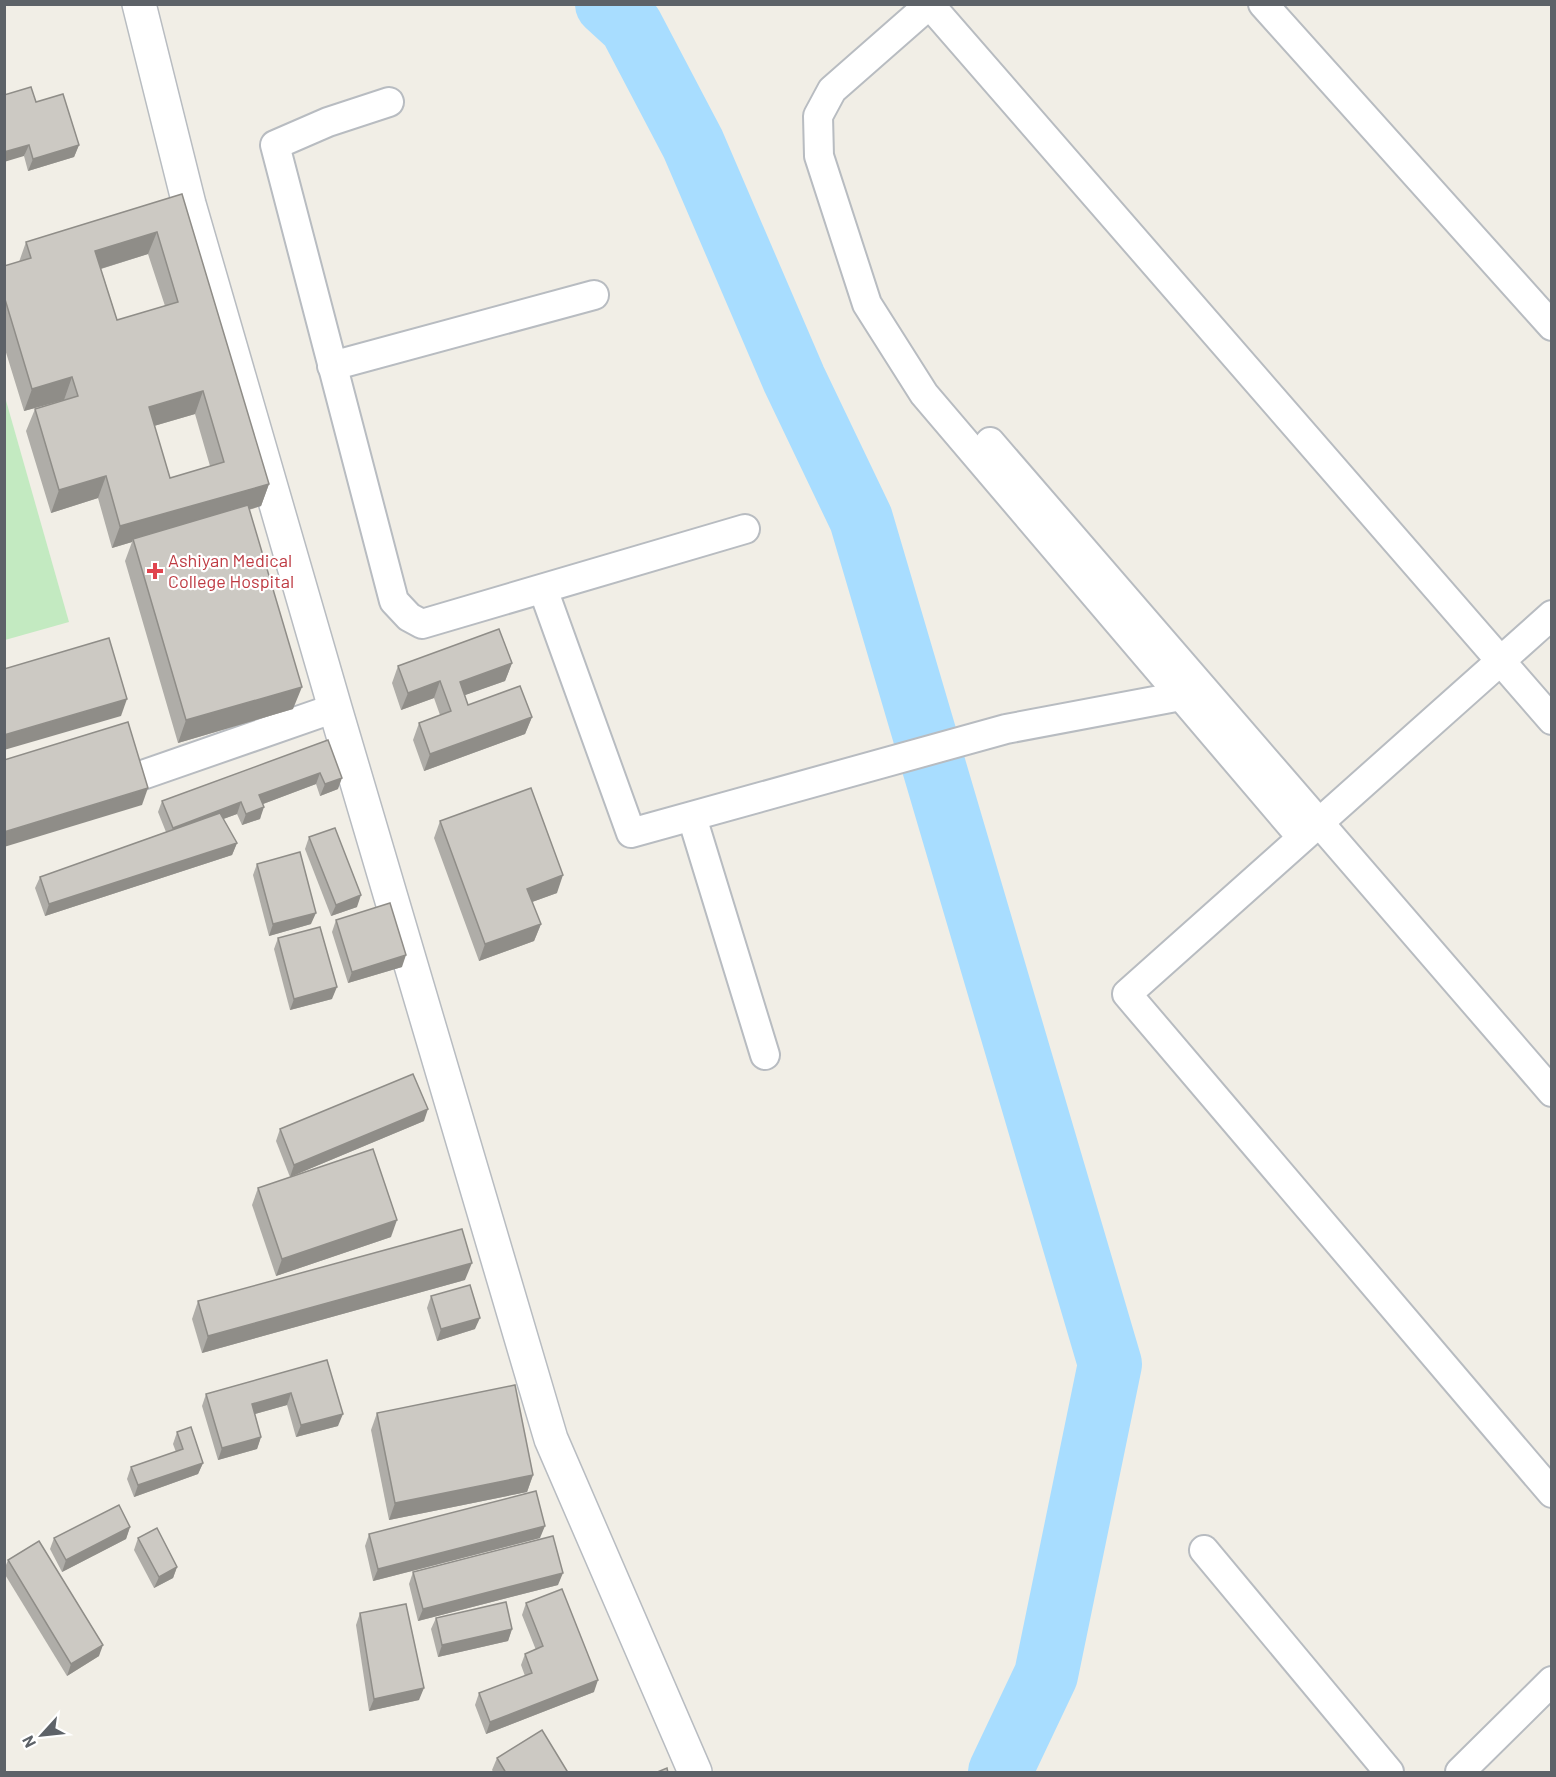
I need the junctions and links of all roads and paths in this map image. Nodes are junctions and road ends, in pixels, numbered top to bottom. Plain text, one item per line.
1 (1263, 4) edge
2 (930, 5) edge
3 (141, 14) edge
4 (389, 102) dead end
5 (594, 295) dead end
6 (1551, 326) edge
7 (333, 366) junction
8 (926, 368) dead end
9 (745, 529) dead end
10 (543, 589) junction
11 (1551, 615) edge
12 (1501, 661) junction
13 (1205, 692) junction
14 (335, 708) junction
15 (1551, 720) edge
16 (89, 793) edge
17 (692, 817) junction
18 (1308, 827) junction
19 (765, 1055) dead end
20 (1551, 1092) edge
21 (1551, 1493) edge
22 (1204, 1550) dead end
23 (1551, 1681) edge
24 (695, 1773) edge
25 (1389, 1773) edge
26 (1460, 1773) edge

1 - 6 street
2 - 12 street
2 - 18 street
3 - 14 street
4 - 7 street
5 - 7 street
7 - 10 street
8 - 13 street
9 - 10 street
10 - 17 street
11 - 12 street
12 - 15 street
12 - 18 street
13 - 17 street
13 - 18 street
14 - 16 street
14 - 24 street
17 - 19 street
18 - 20 street
18 - 21 street
22 - 25 street
23 - 26 street

